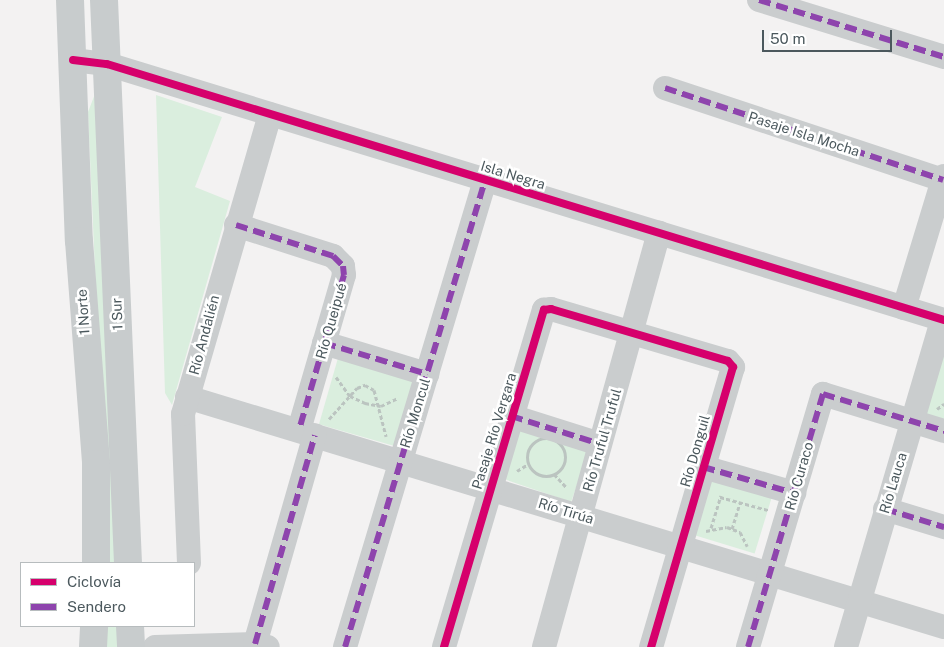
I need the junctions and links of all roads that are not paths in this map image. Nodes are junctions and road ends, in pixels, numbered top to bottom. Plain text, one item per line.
1 (70, 0) edge
2 (104, 0) edge
3 (759, 0) edge
4 (944, 57) edge
5 (73, 60) junction
6 (108, 64) junction
7 (665, 88) dead end
8 (270, 114) junction
9 (943, 178) edge
10 (485, 180) junction
11 (236, 225) junction
12 (659, 233) junction
13 (904, 308) junction
14 (943, 320) edge
15 (632, 331) junction
16 (324, 343) junction
17 (427, 374) junction
18 (187, 397) junction
19 (511, 416) junction
20 (912, 421) junction
21 (944, 431) edge
22 (307, 432) junction
23 (600, 444) junction
24 (396, 459) junction
25 (703, 467) junction
26 (489, 488) junction
27 (790, 504) junction
28 (885, 509) junction
29 (580, 516) junction
30 (944, 527) edge
31 (680, 546) junction
32 (96, 562) edge
33 (128, 562) edge
34 (189, 562) edge
35 (770, 573) junction
36 (860, 601) junction
37 (94, 627) edge
38 (130, 627) edge
39 (944, 627) edge
40 (194, 639) edge
41 (262, 646) edge
42 (93, 647) edge
43 (131, 647) edge
44 (155, 647) edge
45 (345, 647) edge
46 (444, 647) edge
47 (544, 647) edge
48 (651, 647) edge
49 (748, 647) edge
50 (846, 647) edge

1 - 5 main road, 1 Norte
2 - 6 main road, 1 Sur
3 - 4 street
5 - 6 street, Isla Negra
5 - 32 main road, 1 Norte
6 - 8 street, Isla Negra
6 - 33 main road, 1 Sur
7 - 9 street, Pasaje Isla Mocha
8 - 10 street, Isla Negra
8 - 11 street, Río Andalién
9 - 13 street
10 - 12 street, Isla Negra
10 - 17 street, Río Moncul
11 - 16 street, Río Queipué
11 - 18 street, Río Andalién
12 - 13 street, Isla Negra
12 - 15 street, Río Truful Truful
13 - 14 street, Isla Negra
14 - 20 street, Río Lauca
15 - 19 street, Pasaje Río Vergara
15 - 23 street, Río Truful Truful
15 - 25 street, Río Donguil
16 - 17 street
16 - 22 street, Río Queipué
17 - 24 street, Río Moncul
18 - 22 street, Río Tirúa
18 - 34 street, Río Andalién
19 - 23 street
19 - 26 street, Pasaje Río Vergara
20 - 21 street
20 - 27 street, Río Curaco
20 - 28 street, Río Lauca
22 - 24 street, Río Tirúa
22 - 41 street, Río Queipué
23 - 29 street, Río Truful Truful
24 - 26 street, Río Tirúa
24 - 45 street, Río Moncul
25 - 27 street
25 - 31 street, Río Donguil
26 - 29 street, Río Tirúa
26 - 46 street, Pasaje Río Vergara
27 - 35 street, Río Curaco
28 - 30 street
28 - 36 street, Río Lauca
29 - 31 street, Río Tirúa
29 - 47 street, Río Truful Truful
31 - 35 street, Río Tirúa
31 - 48 street, Río Donguil
35 - 36 street, Río Tirúa
35 - 49 street, Río Curaco
36 - 39 street, Río Tirúa
36 - 50 street, Río Lauca
37 - 42 main road
38 - 43 main road
40 - 41 street
40 - 44 street

